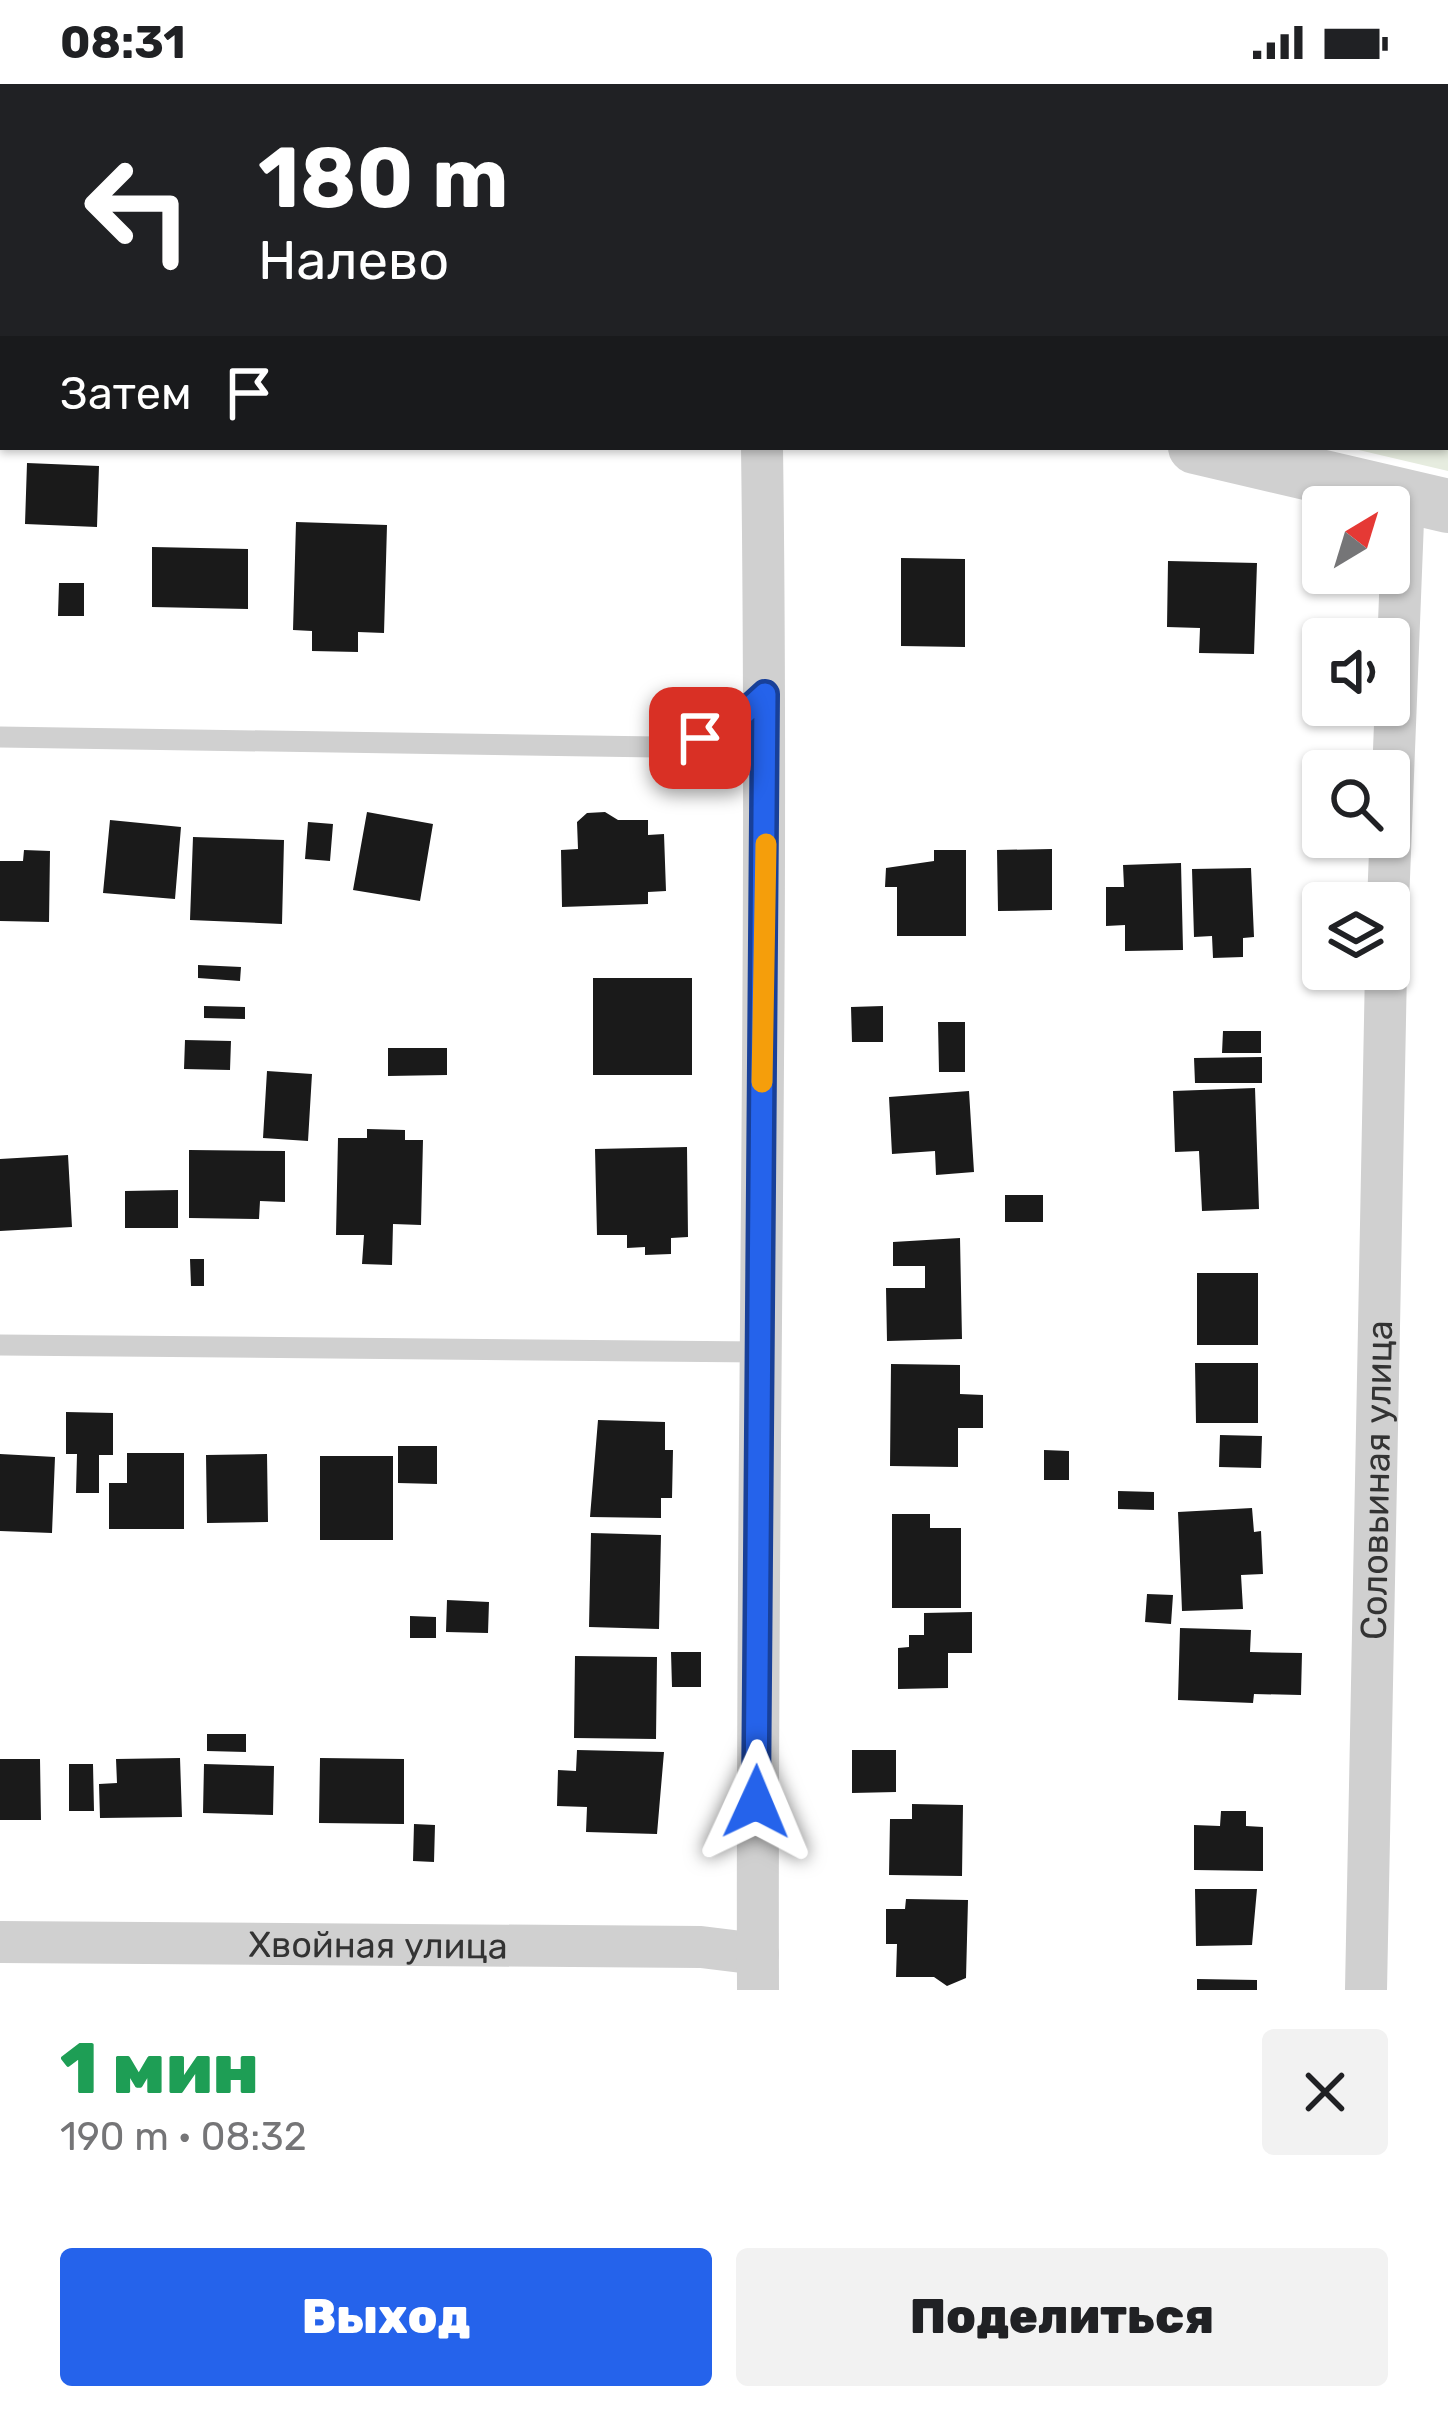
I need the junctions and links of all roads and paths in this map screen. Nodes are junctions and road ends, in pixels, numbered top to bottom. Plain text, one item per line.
1 (762, 450) edge
2 (1208, 450) edge
3 (1426, 501) edge
4 (765, 694) junction
5 (0, 737) edge
6 (1390, 882) edge
7 (1386, 990) edge
8 (0, 1345) edge
9 (760, 1352) junction
10 (0, 1942) edge
11 (758, 1972) edge
12 (1366, 1990) edge

1 - 4 street
2 - 3 street
3 - 6 street
4 - 5 lane
4 - 9 street
7 - 12 street, Соловьиная улица
8 - 9 lane
9 - 11 street
10 - 11 street, Хвойная улица

